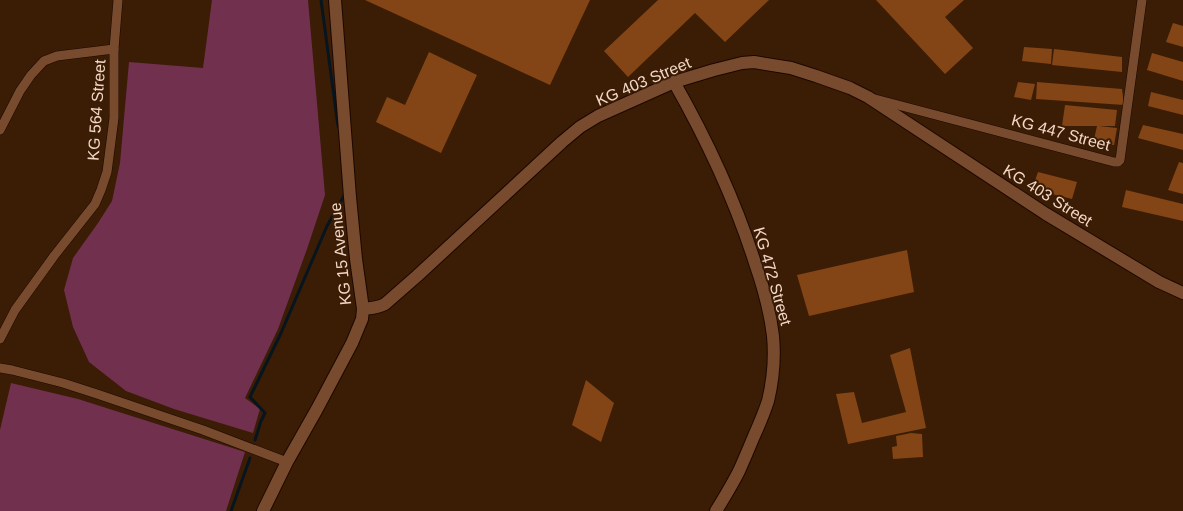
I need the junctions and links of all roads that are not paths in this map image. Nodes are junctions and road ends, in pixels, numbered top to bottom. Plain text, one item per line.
1 (118, 0) edge
2 (335, 0) edge
3 (1142, 0) edge
4 (114, 49) junction
5 (674, 82) junction
6 (868, 97) junction
7 (0, 130) edge
8 (1183, 293) edge
9 (363, 309) junction
10 (0, 339) edge
11 (0, 368) edge
12 (287, 462) junction
13 (263, 511) edge
14 (716, 511) edge

1 - 4 street, KG 564 Street
2 - 9 main road, KG 15 Avenue
3 - 6 street, KG 447 Street
4 - 7 street
4 - 10 street, KG 564 Street
5 - 6 main road, KG 403 Street
5 - 9 main road, KG 403 Street
5 - 14 main road, KG 472 Street
6 - 8 main road, KG 403 Street
9 - 12 main road, KG 15 Avenue
11 - 12 street
12 - 13 main road, KG 15 Avenue

